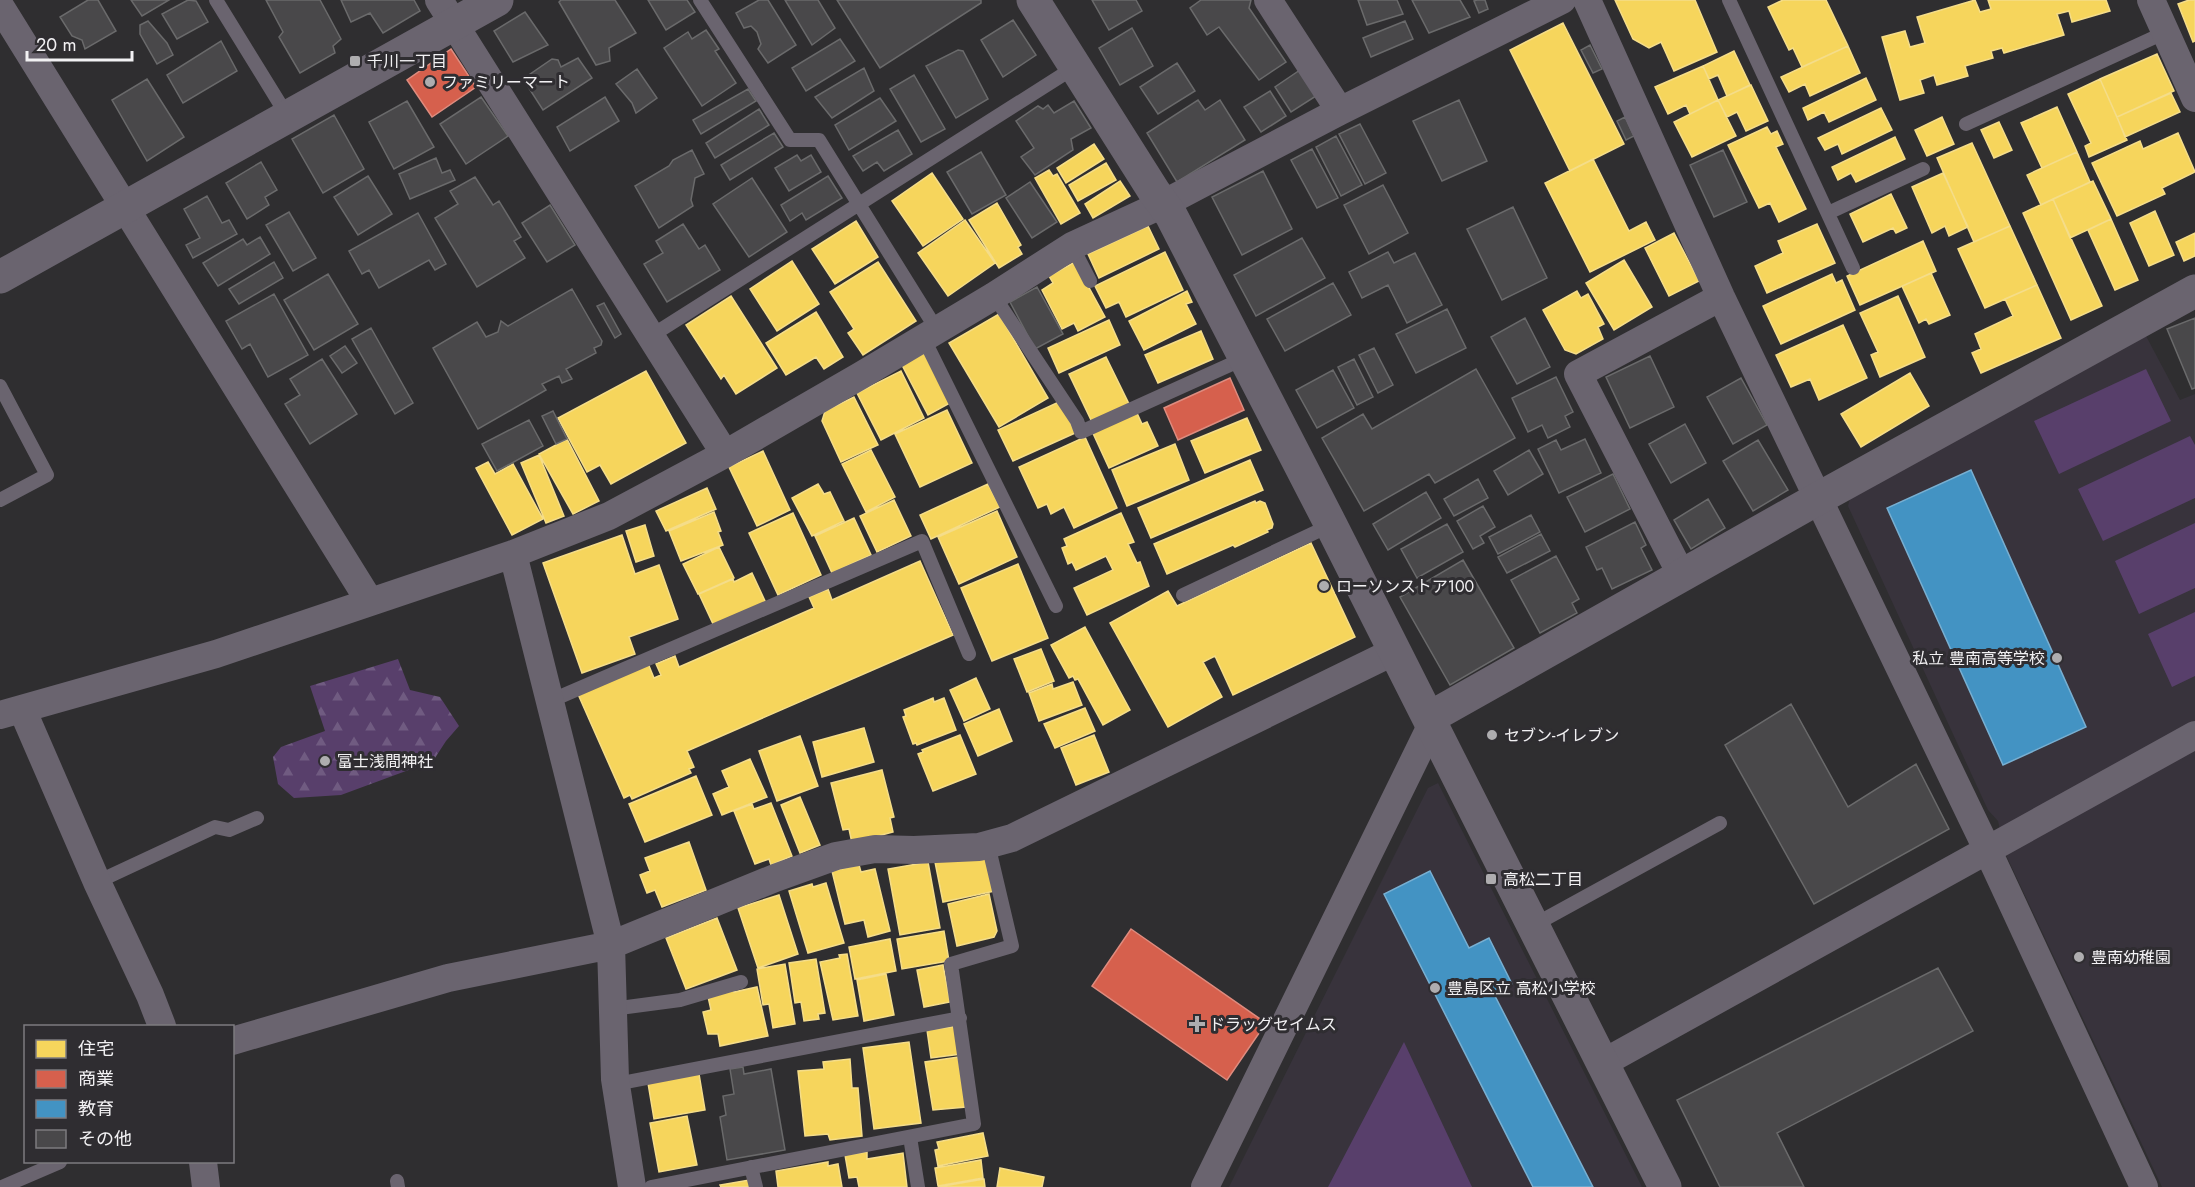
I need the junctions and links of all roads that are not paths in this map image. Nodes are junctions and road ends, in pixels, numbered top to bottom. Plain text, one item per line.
1 (216, 0) edge
2 (497, 0) edge
3 (700, 0) edge
4 (1033, 0) edge
5 (1268, 0) edge
6 (1562, 0) edge
7 (1587, 0) edge
8 (1729, 0) edge
9 (2151, 0) edge
10 (0, 6) edge
11 (447, 12) edge
12 (2166, 32) junction
13 (1075, 67) junction
14 (2189, 67) edge
15 (2195, 98) edge
16 (1340, 111) junction
17 (288, 117) junction
18 (1966, 124) dead end
19 (1923, 169) dead end
20 (858, 203) junction
21 (1163, 204) junction
22 (125, 207) junction
23 (1828, 213) junction
24 (1072, 246) junction
25 (1853, 268) dead end
26 (0, 277) edge
27 (1090, 281) dead end
28 (2195, 291) edge
29 (994, 296) junction
30 (1721, 297) junction
31 (930, 334) junction
32 (651, 336) junction
33 (1245, 358) junction
34 (0, 386) edge
35 (725, 454) junction
36 (1819, 498) junction
37 (0, 500) edge
38 (1331, 525) junction
39 (513, 554) junction
40 (1682, 576) junction
41 (1183, 595) dead end
42 (370, 602) junction
43 (1056, 606) dead end
44 (1395, 651) junction
45 (969, 654) dead end
46 (550, 701) junction
47 (11, 712) edge
48 (1430, 721) junction
49 (2195, 735) edge
50 (257, 818) dead end
51 (1720, 823) dead end
52 (988, 844) junction
53 (1987, 849) junction
54 (97, 882) junction
55 (1534, 925) junction
56 (611, 945) junction
57 (741, 982) dead end
58 (612, 1010) junction
59 (960, 1018) junction
60 (162, 1025) edge
61 (234, 1040) edge
62 (1603, 1062) junction
63 (616, 1084) junction
64 (910, 1137) junction
65 (56, 1163) edge
66 (203, 1163) edge
67 (751, 1167) junction
68 (2, 1187) edge
69 (206, 1187) edge
70 (633, 1187) edge
71 (651, 1187) edge
72 (756, 1187) edge
73 (918, 1187) edge
74 (1205, 1187) edge
75 (1665, 1187) edge
76 (2144, 1187) edge

1 - 17 lane
2 - 11 street
3 - 20 lane
4 - 13 street
5 - 16 street
6 - 16 street
7 - 30 street
8 - 23 lane
9 - 12 street
10 - 22 street
11 - 17 street
11 - 32 street
12 - 14 street
12 - 18 lane
13 - 20 lane
13 - 21 street
14 - 15 street
16 - 21 street
17 - 22 street
19 - 23 lane
20 - 31 lane
20 - 32 lane
21 - 24 street
21 - 33 street
22 - 26 street
22 - 42 street
23 - 25 lane
24 - 27 lane
24 - 29 street
28 - 36 street
29 - 31 street
29 - 33 lane
30 - 36 street
30 - 40 street
31 - 35 street
31 - 43 lane
32 - 35 street
33 - 38 street
34 - 37 lane
35 - 39 street
36 - 40 street
36 - 53 street
38 - 41 lane
38 - 44 street
39 - 42 street
39 - 46 street
40 - 48 street
42 - 47 street
44 - 48 street
44 - 52 street
45 - 46 lane
46 - 56 street
47 - 54 street
48 - 55 street
48 - 74 street
49 - 53 street
50 - 54 lane
51 - 55 lane
52 - 56 street
52 - 59 lane
53 - 62 street
53 - 76 street
54 - 60 street
55 - 62 street
56 - 58 street
56 - 61 street
57 - 58 lane
58 - 63 street
59 - 63 lane
59 - 64 lane
62 - 75 street
63 - 70 street
64 - 67 lane
64 - 73 lane
65 - 68 lane
66 - 69 street
67 - 71 lane
67 - 72 lane

